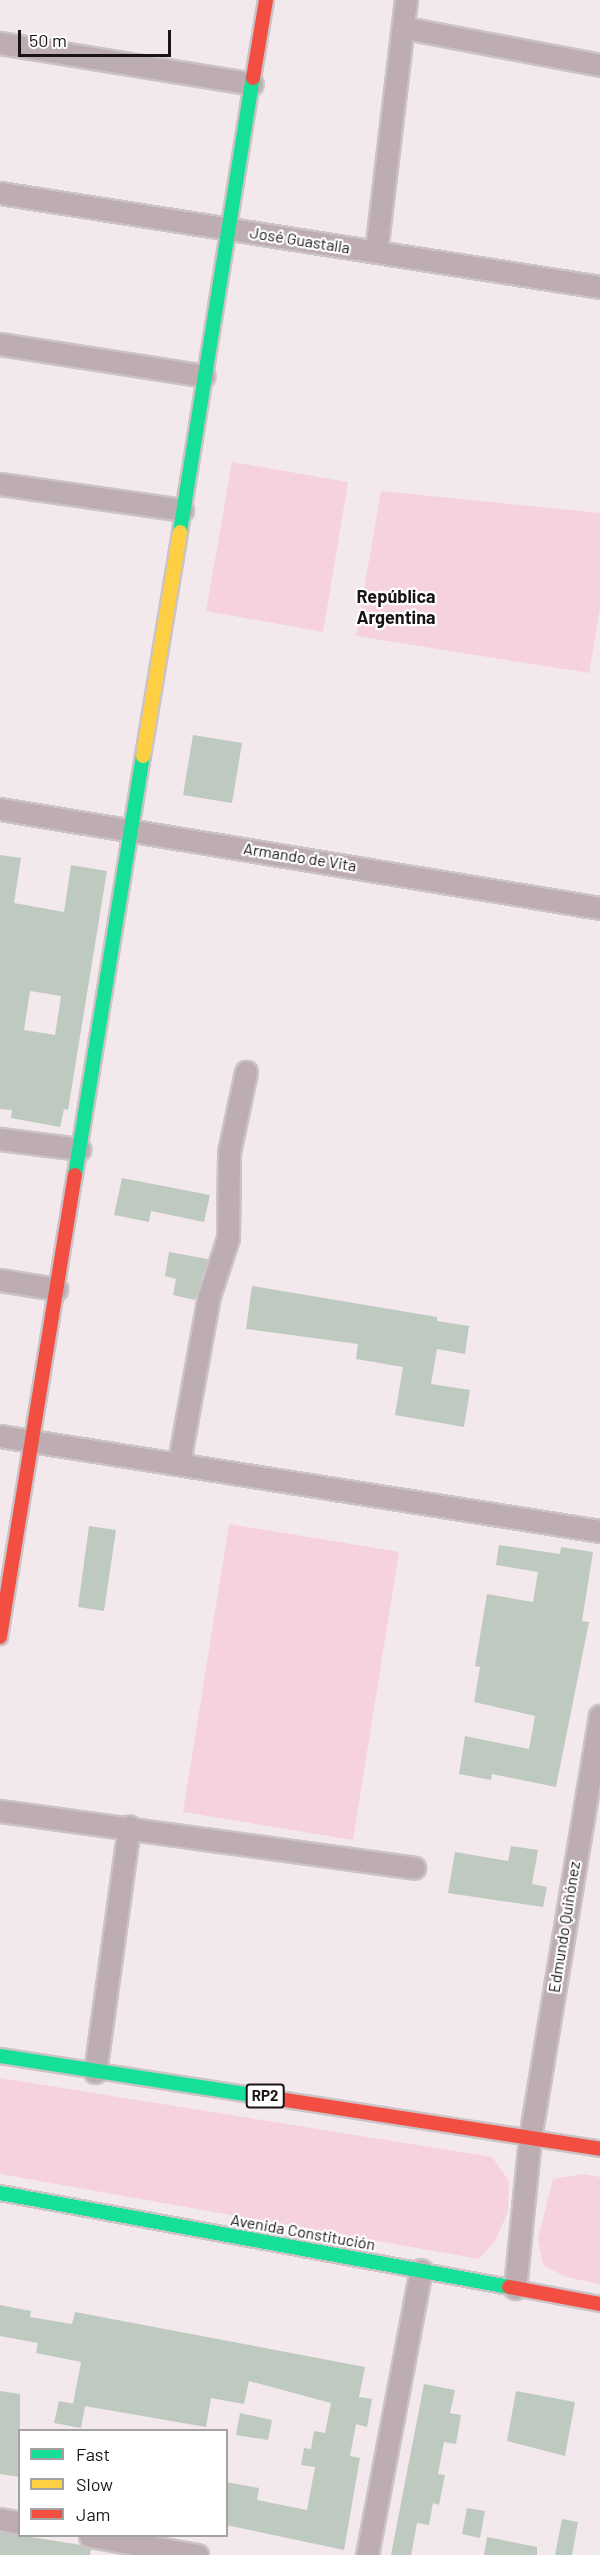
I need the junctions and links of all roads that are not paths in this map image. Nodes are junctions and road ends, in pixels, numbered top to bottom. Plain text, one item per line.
1 (266, 0) edge
2 (406, 0) edge
3 (405, 28) junction
4 (0, 43) edge
5 (600, 65) edge
6 (252, 84) junction
7 (0, 193) edge
8 (228, 229) junction
9 (376, 251) junction
10 (600, 287) edge
11 (0, 344) edge
12 (204, 376) junction
13 (0, 484) edge
14 (182, 510) junction
15 (0, 809) edge
16 (131, 831) junction
17 (600, 908) edge
18 (246, 1072) dead end
19 (0, 1139) edge
20 (79, 1149) junction
21 (0, 1280) edge
22 (56, 1289) junction
23 (0, 1436) edge
24 (32, 1441) junction
25 (179, 1462) junction
26 (600, 1531) edge
27 (0, 1637) edge
28 (600, 1716) edge
29 (0, 1811) edge
30 (129, 1827) junction
31 (414, 1868) dead end
32 (0, 2056) edge
33 (95, 2072) junction
34 (530, 2138) junction
35 (600, 2149) edge
36 (0, 2193) edge
37 (421, 2270) junction
38 (515, 2288) junction
39 (600, 2304) edge
40 (0, 2519) edge
41 (18, 2523) edge
42 (101, 2537) edge
43 (197, 2555) edge
44 (367, 2555) edge

1 - 6 street
2 - 3 street
3 - 5 street
3 - 9 street
4 - 6 street
6 - 8 street
7 - 8 street, José Guastalla
8 - 9 street, José Guastalla
8 - 12 street
9 - 10 street, José Guastalla
11 - 12 street
12 - 14 street
13 - 14 street
14 - 16 street
15 - 16 street, Armando de Vita
16 - 17 street, Armando de Vita
16 - 20 street
18 - 25 street
19 - 20 street
20 - 22 street
21 - 22 street
22 - 24 street
23 - 24 street
24 - 25 street
24 - 27 street
25 - 26 street
28 - 34 street, Edmundo Quiñónez
29 - 30 street
30 - 31 street
30 - 33 street
32 - 33 street, RP2
33 - 34 street, RP2
34 - 35 street, RP2
34 - 38 street, Edmundo Quiñónez
36 - 37 street, Avenida Constitución
37 - 38 street, Avenida Constitución
37 - 44 street
38 - 39 street, Avenida Constitución
40 - 41 street
42 - 43 street

